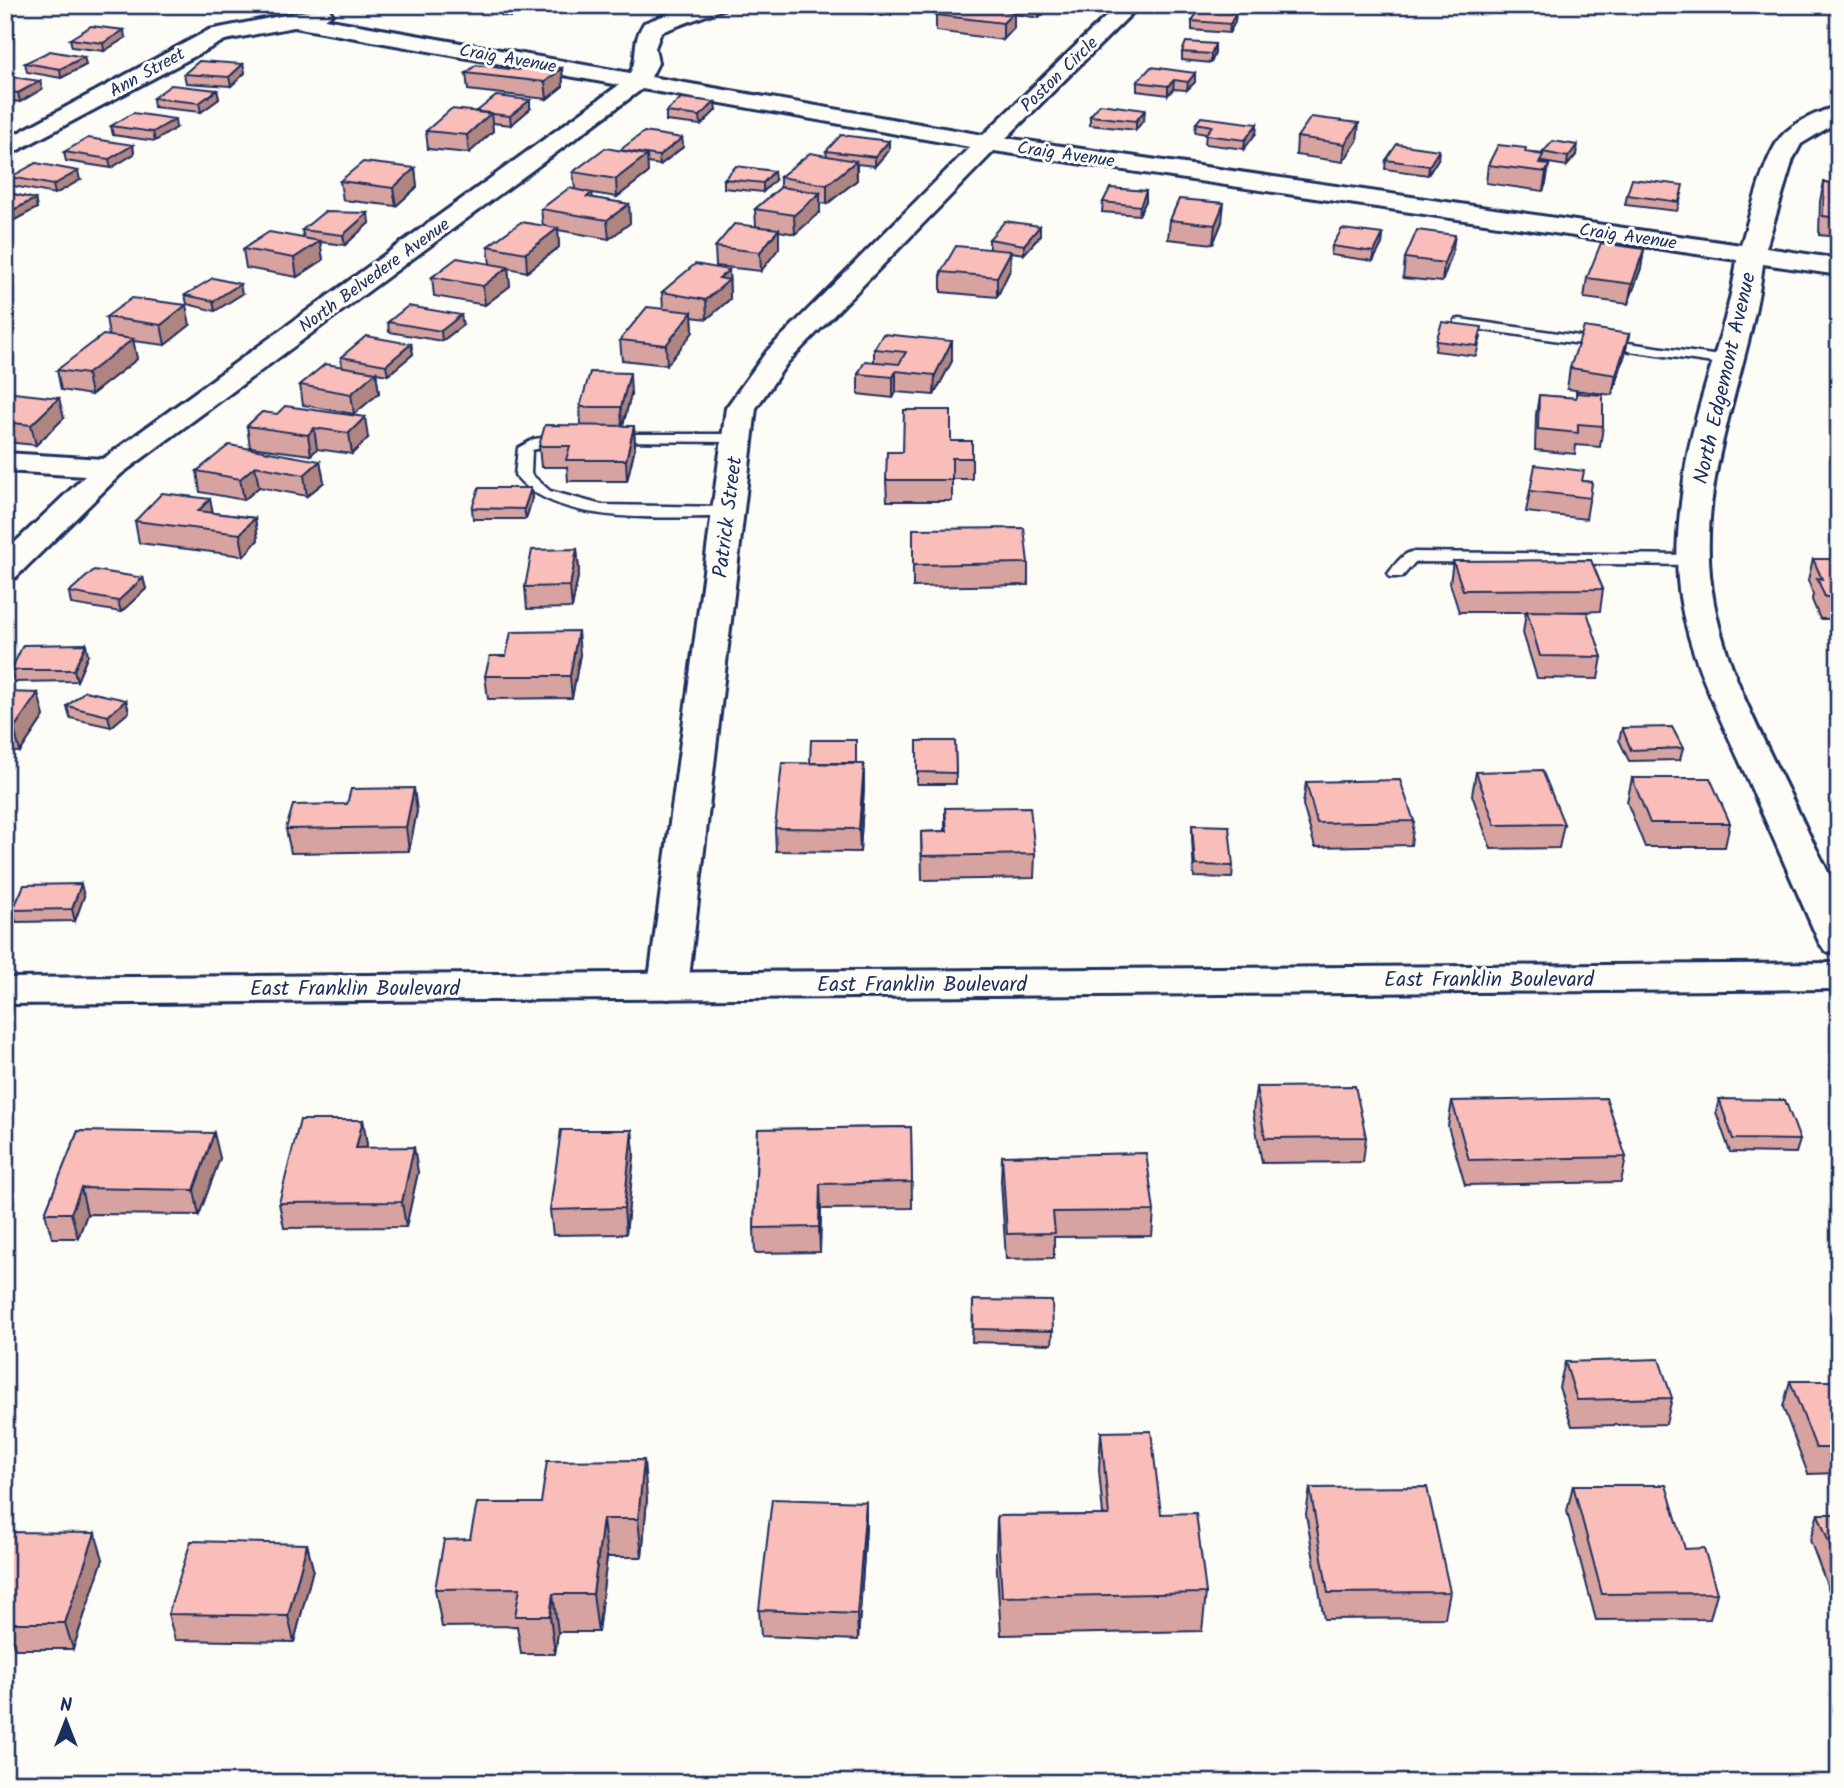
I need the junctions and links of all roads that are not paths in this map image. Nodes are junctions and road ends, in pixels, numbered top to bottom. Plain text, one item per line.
1 (1130, 5) edge
2 (706, 6) edge
3 (342, 8) dead end
4 (298, 21) junction
5 (637, 82) junction
6 (1839, 113) edge
7 (988, 143) junction
8 (5, 150) edge
9 (1751, 254) junction
10 (1839, 267) edge
11 (1460, 323) edge
12 (1727, 361) junction
13 (737, 438) junction
14 (5, 463) edge
15 (110, 468) junction
16 (728, 512) junction
17 (1693, 561) junction
18 (5, 570) edge
19 (1396, 573) dead end
20 (1839, 942) edge
21 (1839, 976) edge
22 (668, 986) junction
23 (5, 991) edge

1 - 7 street, Poston Circle
2 - 5 street
3 - 4 street
4 - 5 street, Craig Avenue
4 - 8 street, Ann Street
5 - 7 street, Craig Avenue
5 - 15 street, North Belvedere Avenue
6 - 9 street, North Edgemont Avenue
7 - 9 street, Craig Avenue
7 - 13 street, Patrick Street
9 - 10 street, Craig Avenue
9 - 12 street, North Edgemont Avenue
11 - 12 lane
12 - 17 street, North Edgemont Avenue
13 - 16 street, Patrick Street
13 - 16 lane
14 - 15 street
15 - 18 street, North Belvedere Avenue
16 - 22 street, Patrick Street
17 - 19 lane
17 - 20 street, North Edgemont Avenue
21 - 22 street, East Franklin Boulevard
22 - 23 street, East Franklin Boulevard

